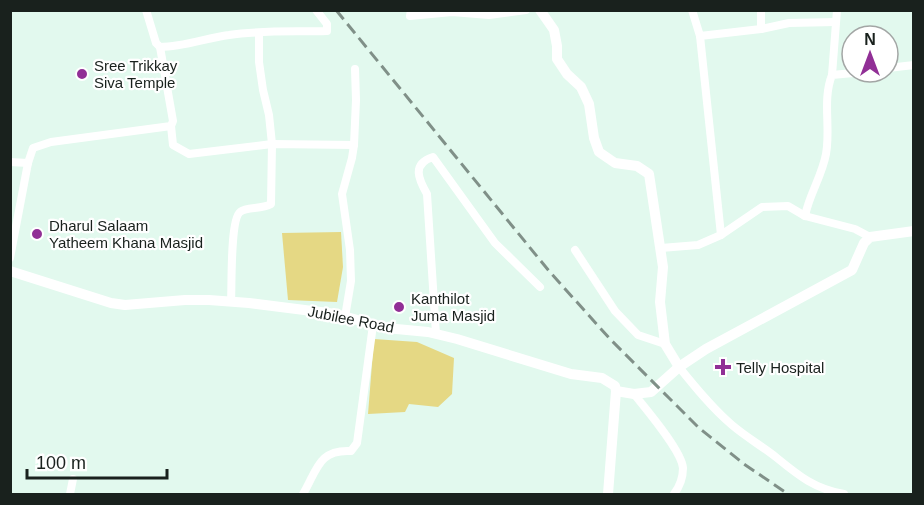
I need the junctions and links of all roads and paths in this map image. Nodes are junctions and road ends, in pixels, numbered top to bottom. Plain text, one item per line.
1 (146, 10) edge
2 (316, 10) edge
3 (411, 10) edge
4 (526, 10) edge
5 (540, 10) edge
6 (692, 10) edge
7 (761, 10) edge
8 (837, 10) edge
9 (836, 22) junction
10 (761, 29) junction
11 (259, 33) junction
12 (700, 36) junction
13 (160, 47) junction
14 (355, 69) dead end
15 (840, 74) edge
16 (832, 75) junction
17 (171, 126) junction
18 (272, 144) junction
19 (354, 145) junction
20 (10, 162) edge
21 (28, 163) junction
22 (805, 216) junction
23 (914, 231) edge
24 (721, 235) junction
25 (870, 237) junction
26 (661, 248) junction
27 (574, 250) dead end
28 (10, 258) edge
29 (10, 271) edge
30 (540, 287) dead end
31 (231, 302) junction
32 (345, 317) junction
33 (373, 325) junction
34 (436, 334) junction
35 (665, 344) junction
36 (679, 367) junction
37 (616, 391) junction
38 (634, 394) junction
39 (73, 479) dead end
40 (70, 495) edge
41 (303, 495) edge
42 (608, 495) edge
43 (674, 495) edge
44 (844, 495) edge

1 - 13 street
2 - 11 street
3 - 4 street
5 - 26 street
6 - 12 street
7 - 10 street
8 - 9 street
9 - 10 street
9 - 16 street
10 - 12 street
11 - 13 street
11 - 18 street
12 - 24 street
13 - 17 street
14 - 19 street
15 - 16 street
16 - 22 street
17 - 18 street
17 - 21 street
18 - 19 street
18 - 31 street
19 - 32 street
20 - 21 street
21 - 28 street
22 - 24 street
22 - 25 street
23 - 25 street
24 - 26 street
25 - 36 street
26 - 35 street
27 - 35 street
29 - 31 street, Jubilee Road
30 - 34 street
31 - 32 street, Jubilee Road
32 - 33 street, Jubilee Road
33 - 34 street, Jubilee Road
33 - 41 street
34 - 37 street, Jubilee Road
35 - 36 street
36 - 38 street
36 - 44 street
37 - 38 street
37 - 42 street
38 - 43 street
39 - 40 street

